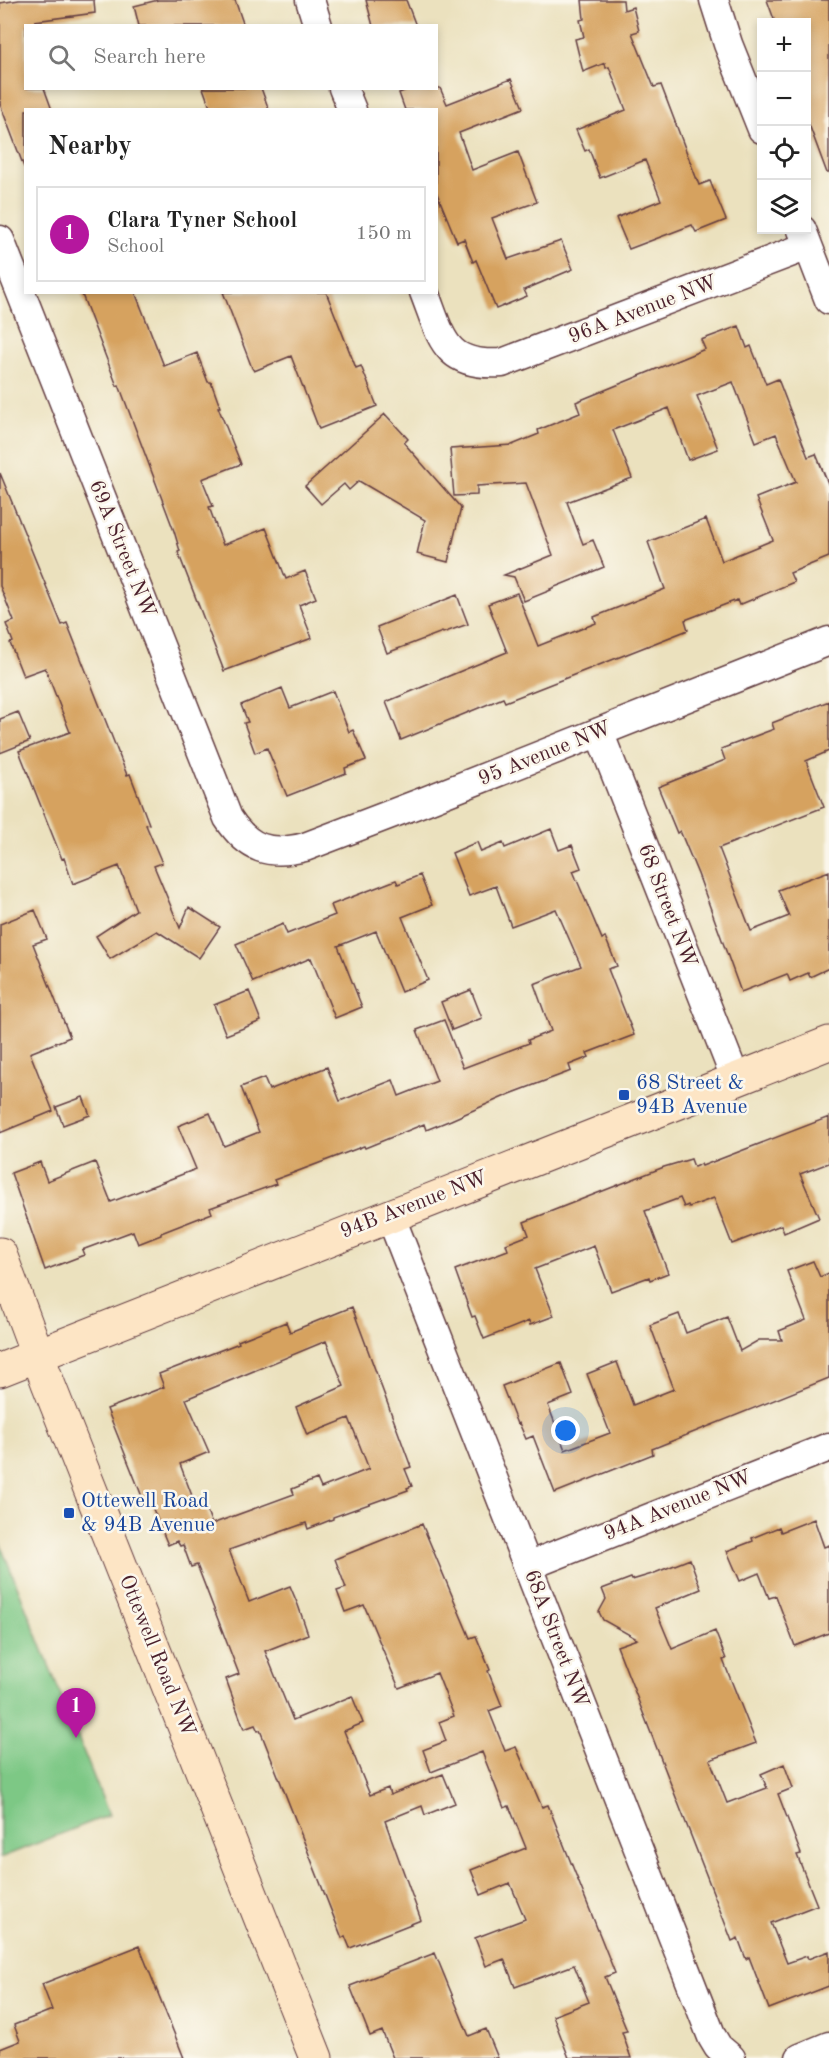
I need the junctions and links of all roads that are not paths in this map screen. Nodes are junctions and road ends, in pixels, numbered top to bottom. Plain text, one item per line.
1 (310, 0) edge
2 (714, 0) edge
3 (317, 24) edge
4 (344, 90) edge
5 (351, 108) edge
6 (761, 126) edge
7 (805, 238) edge
8 (0, 240) edge
9 (425, 294) edge
10 (829, 300) edge
11 (829, 641) edge
12 (599, 732) junction
13 (257, 847) joint
14 (829, 1043) edge
15 (736, 1080) junction
16 (390, 1215) junction
17 (0, 1254) edge
18 (38, 1354) junction
19 (0, 1370) edge
20 (829, 1447) edge
21 (528, 1566) junction
22 (829, 2046) edge
23 (316, 2058) edge
24 (731, 2058) edge
25 (800, 2058) edge

1 - 3 street
2 - 6 street
4 - 5 street
7 - 9 street, 96A Avenue NW
7 - 10 street
8 - 13 street, 69A Street NW
11 - 12 street, 95 Avenue NW
12 - 13 street, 95 Avenue NW
12 - 15 street, 68 Street NW
14 - 15 street, 94B Avenue NW
15 - 16 street, 94B Avenue NW
16 - 18 street, 94B Avenue NW
16 - 21 street, 68A Street NW
17 - 18 street, Ottewell Road NW
18 - 19 street, 94B Avenue NW
18 - 23 street, Ottewell Road NW
20 - 21 street, 94A Avenue NW
21 - 24 street, 68A Street NW
22 - 25 street

